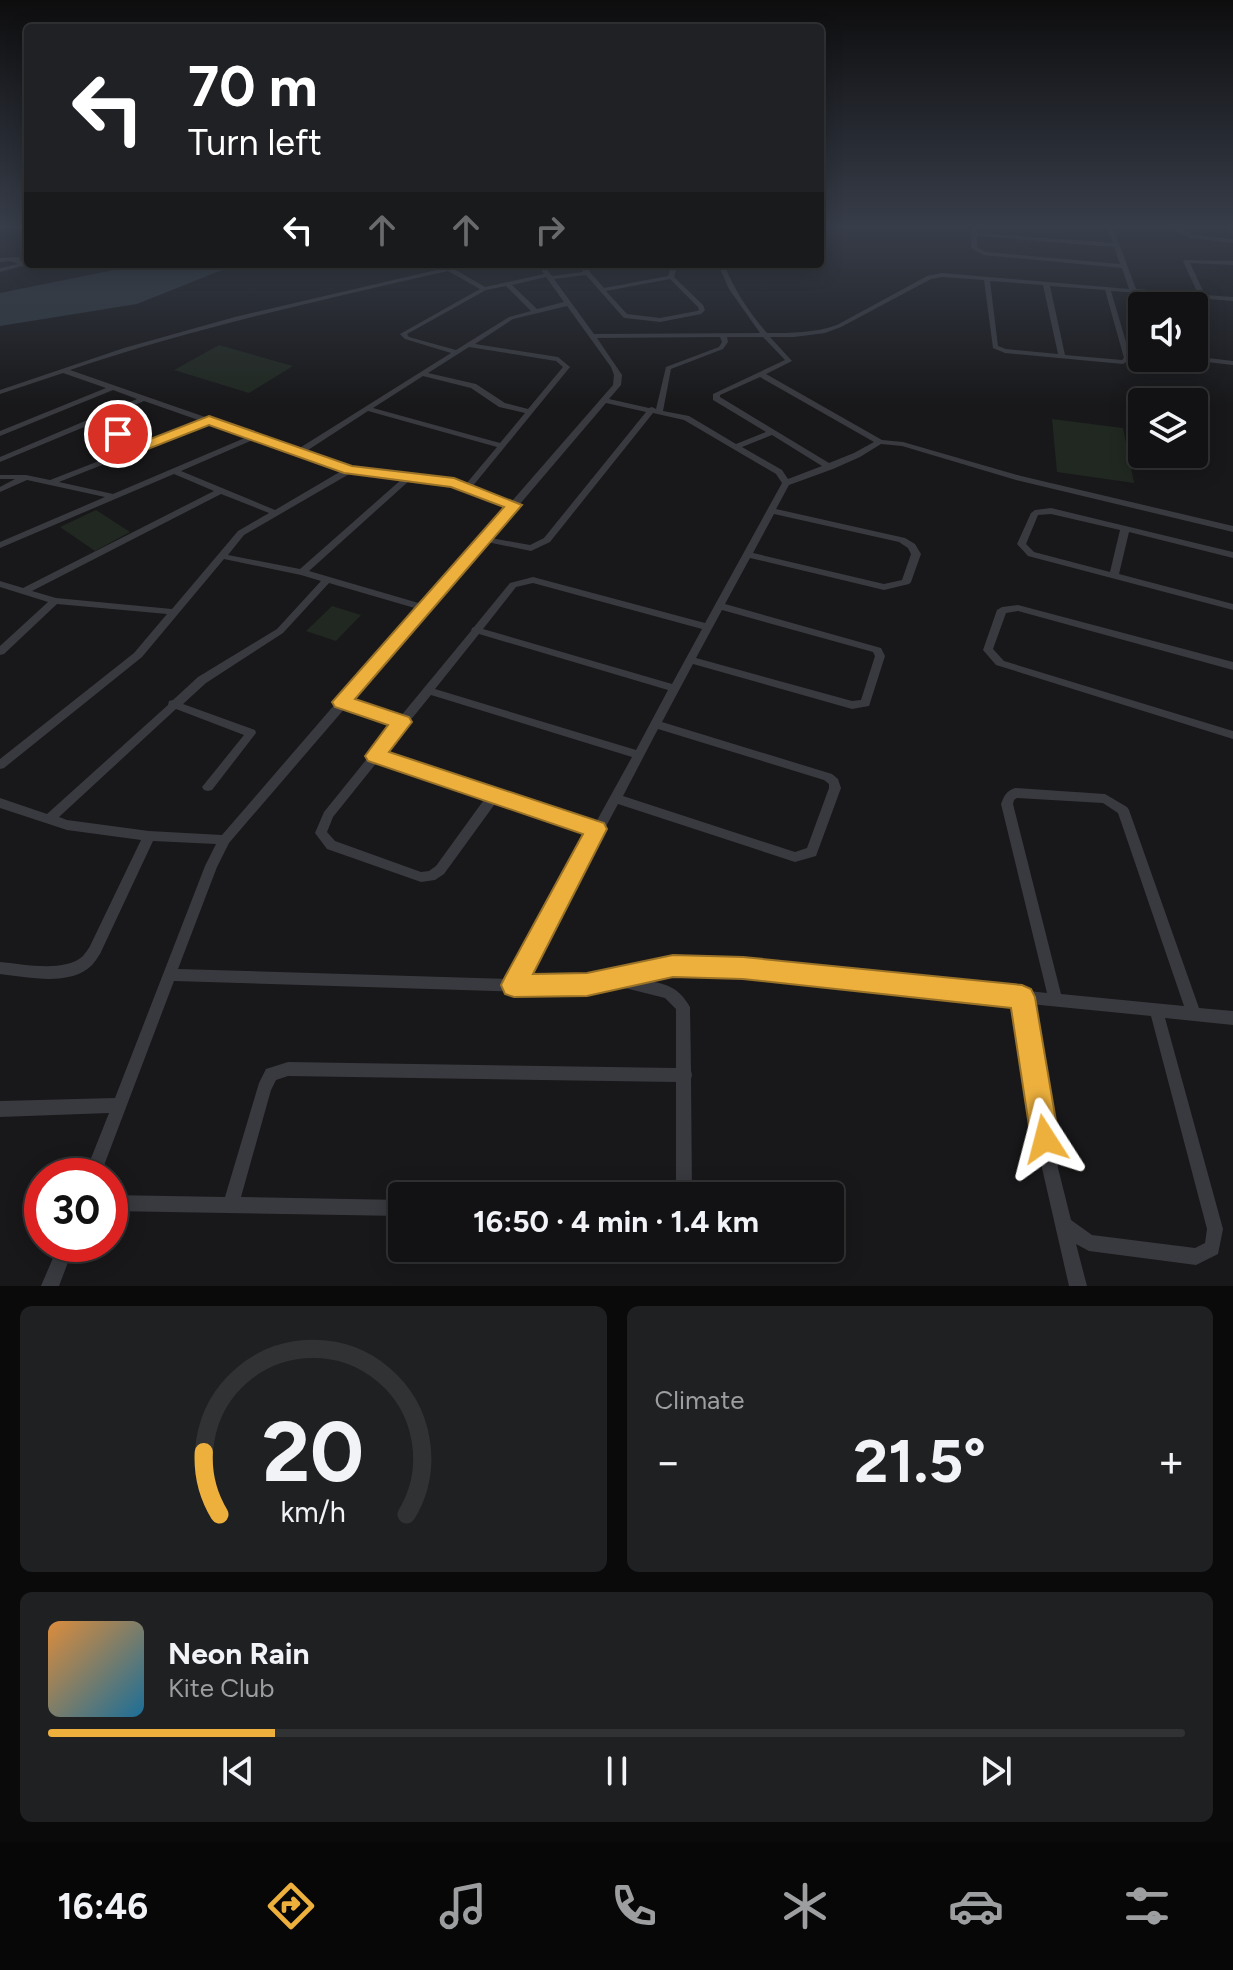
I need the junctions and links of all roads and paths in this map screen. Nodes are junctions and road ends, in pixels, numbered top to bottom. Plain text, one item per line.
1 (380, 285) edge
2 (477, 285) edge
3 (503, 285) edge
4 (509, 285) edge
5 (556, 285) edge
6 (598, 285) edge
7 (629, 285) edge
8 (679, 285) edge
9 (731, 285) edge
10 (914, 285) edge
11 (988, 285) edge
12 (1046, 285) edge
13 (1071, 285) edge
14 (1131, 285) edge
15 (1107, 288) junction
16 (484, 289) junction
17 (603, 290) junction
18 (1133, 290) junction
19 (1157, 292) edge
20 (1208, 297) edge
21 (1232, 300) edge
22 (569, 303) junction
23 (535, 311) junction
24 (660, 320) junction
25 (765, 335) junction
26 (593, 336) junction
27 (662, 336) junction
28 (723, 336) junction
29 (468, 345) junction
30 (455, 352) junction
31 (1062, 357) junction
32 (1208, 360) edge
33 (1233, 363) edge
34 (61, 370) junction
35 (422, 374) junction
36 (762, 375) junction
37 (111, 388) junction
38 (0, 392) edge
39 (145, 398) junction
40 (607, 401) junction
41 (368, 409) junction
42 (656, 410) junction
43 (530, 412) junction
44 (209, 420) junction
45 (88, 422) junction
46 (773, 432) junction
47 (0, 434) edge
48 (256, 436) junction
49 (880, 442) junction
50 (148, 445) junction
51 (500, 445) junction
52 (737, 446) junction
53 (299, 452) junction
54 (0, 460) edge
55 (830, 467) junction
56 (350, 470) junction
57 (174, 471) junction
58 (0, 477) edge
59 (26, 477) junction
60 (409, 477) junction
61 (52, 482) junction
62 (786, 483) junction
63 (468, 487) junction
64 (0, 490) edge
65 (218, 492) junction
66 (111, 496) junction
67 (514, 505) junction
68 (773, 511) junction
69 (275, 513) junction
70 (1125, 529) junction
71 (1233, 529) edge
72 (484, 539) junction
73 (0, 545) edge
74 (749, 555) junction
75 (1233, 555) edge
76 (220, 556) junction
77 (302, 572) junction
78 (1114, 576) junction
79 (328, 579) junction
80 (0, 584) edge
81 (24, 591) junction
82 (55, 601) junction
83 (721, 606) junction
84 (1233, 607) edge
85 (424, 608) junction
86 (174, 612) junction
87 (708, 627) junction
88 (475, 630) junction
89 (0, 652) edge
90 (690, 660) junction
91 (1233, 666) edge
92 (674, 688) junction
93 (427, 690) junction
94 (341, 702) junction
95 (173, 704) junction
96 (402, 722) junction
97 (654, 724) junction
98 (1233, 735) edge
99 (638, 755) junction
100 (375, 756) junction
101 (2, 761) edge
102 (208, 787) dead end
103 (494, 796) junction
104 (615, 798) junction
105 (0, 803) edge
106 (48, 820) junction
107 (596, 829) junction
108 (149, 836) junction
109 (225, 840) junction
110 (0, 968) edge
111 (169, 975) junction
112 (613, 980) junction
113 (514, 985) junction
114 (1022, 997) junction
115 (1056, 1000) junction
116 (1156, 1010) junction
117 (1194, 1014) junction
118 (1233, 1018) edge
119 (685, 1075) junction
120 (118, 1105) junction
121 (0, 1109) edge
122 (99, 1158) edge
123 (684, 1182) edge
124 (128, 1203) edge
125 (231, 1204) junction
126 (388, 1208) edge
127 (1063, 1225) junction
128 (60, 1262) edge
129 (50, 1286) edge
130 (1078, 1286) edge

1 - 34 street
2 - 16 street
3 - 16 street
4 - 23 street
5 - 22 street
6 - 17 street
7 - 17 street
8 - 24 street
9 - 25 street
10 - 25 street
11 - 31 street
12 - 31 street
13 - 15 street
14 - 18 street
15 - 18 street
15 - 31 street
16 - 30 street
17 - 24 street
18 - 19 street
20 - 21 street
22 - 23 street
22 - 26 street
23 - 29 street
24 - 27 street
25 - 28 street
25 - 36 street
26 - 27 street
26 - 40 street
27 - 28 street
28 - 42 street
29 - 30 street
29 - 43 street
30 - 35 street
32 - 33 street
34 - 37 street
34 - 38 street
35 - 41 street
35 - 43 street
36 - 46 street
36 - 49 street
37 - 39 street
37 - 47 street
39 - 44 street
39 - 45 street
40 - 42 street
40 - 67 street
41 - 51 street
41 - 53 street
42 - 52 street
42 - 72 street
43 - 51 street
44 - 48 street
44 - 50 street
45 - 50 street
45 - 54 street
46 - 52 street
46 - 55 street
48 - 53 street
48 - 57 street
49 - 55 street
49 - 71 street
50 - 61 street
51 - 63 street
52 - 62 street
53 - 56 street
55 - 62 street
56 - 60 street
56 - 69 street
57 - 65 street
57 - 66 street
58 - 59 street
59 - 61 street
59 - 64 street
60 - 63 street
60 - 77 street
61 - 66 street
62 - 68 street
63 - 67 street
65 - 69 street
65 - 81 street
66 - 73 street
67 - 72 street
68 - 74 street
68 - 74 street
69 - 76 street
70 - 75 street
70 - 78 street
70 - 78 street
72 - 85 street
74 - 83 street
76 - 77 street
76 - 86 street
77 - 79 street
78 - 84 street
79 - 85 street
79 - 95 street
80 - 81 street
81 - 82 street
82 - 86 street
82 - 89 street
83 - 87 street
83 - 90 street
85 - 94 street
86 - 101 street
87 - 88 street
87 - 90 street
88 - 92 street
88 - 93 street
90 - 92 street
91 - 98 street
92 - 97 street
93 - 96 street
93 - 99 street
94 - 96 street
94 - 109 street
95 - 102 street
95 - 106 street
96 - 100 street
97 - 99 street
97 - 104 street
99 - 104 street
100 - 103 street
100 - 103 street
103 - 107 street
104 - 107 street
105 - 106 street
106 - 108 street
107 - 113 street
108 - 109 street
108 - 110 street
109 - 111 street
111 - 113 street
111 - 120 street
112 - 113 street
112 - 114 street
112 - 119 street
114 - 115 street
114 - 127 street
115 - 116 street
115 - 117 street
116 - 117 street
116 - 127 street
117 - 118 street
119 - 123 street
119 - 125 street
120 - 121 street
120 - 122 street
124 - 125 street
125 - 126 street
127 - 130 street
128 - 129 street

